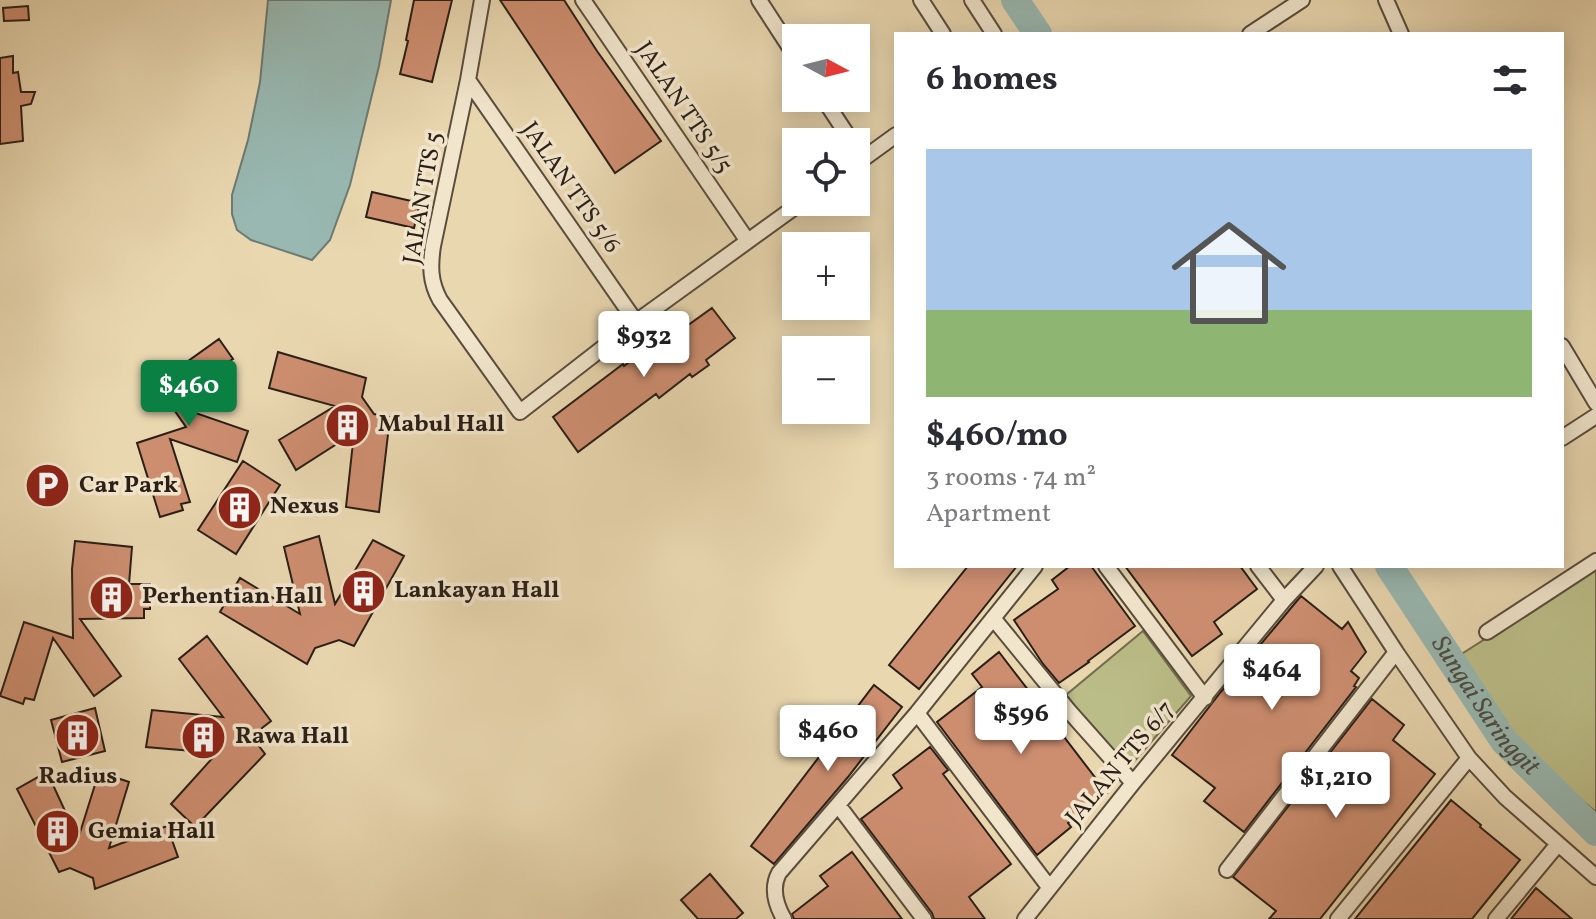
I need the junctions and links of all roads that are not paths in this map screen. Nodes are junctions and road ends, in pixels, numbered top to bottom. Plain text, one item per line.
1 (482, 0) edge
2 (583, 0) edge
3 (759, 0) edge
4 (921, 0) edge
5 (972, 0) edge
6 (1302, 0) edge
7 (1386, 0) edge
8 (942, 32) edge
9 (993, 32) edge
10 (1253, 32) edge
11 (1400, 32) edge
12 (782, 35) edge
13 (468, 80) junction
14 (894, 136) edge
15 (870, 150) edge
16 (782, 216) edge
17 (747, 240) junction
18 (636, 322) junction
19 (1564, 349) edge
20 (1596, 403) edge
21 (1596, 416) edge
22 (1564, 437) edge
23 (1596, 561) edge
24 (1033, 568) edge
25 (1108, 568) edge
26 (1260, 568) edge
27 (1314, 568) edge
28 (1341, 568) edge
29 (1284, 600) junction
30 (993, 618) junction
31 (1487, 632) dead end
32 (1396, 652) junction
33 (1205, 698) junction
34 (917, 713) junction
35 (1469, 758) junction
36 (1133, 783) junction
37 (838, 805) junction
38 (1558, 844) junction
39 (1227, 870) dead end
40 (1596, 877) edge
41 (1049, 887) junction
42 (784, 919) edge
43 (924, 919) edge
44 (1025, 919) edge
45 (1338, 919) edge
46 (1496, 919) edge

1 - 13 street, JALAN TTS 5
2 - 17 street, JALAN TTS 5/5
3 - 12 street
4 - 8 street
5 - 9 street
6 - 10 street
7 - 11 street
13 - 18 street, JALAN TTS 5/6
13 - 18 street, JALAN TTS 5
14 - 15 street
16 - 17 street, JALAN TTS 5
17 - 18 street, JALAN TTS 5
19 - 20 street
21 - 22 street
23 - 31 street
24 - 30 street
25 - 33 street
26 - 29 street
27 - 29 street, JALAN TTS 6/7
28 - 32 street
29 - 33 street, JALAN TTS 6/7
30 - 34 street
30 - 36 street
32 - 35 street
32 - 39 street
33 - 36 street, JALAN TTS 6/7
34 - 37 street
34 - 41 street
35 - 38 street
35 - 45 street
36 - 41 street, JALAN TTS 6/7
37 - 42 street
37 - 43 street
38 - 40 street
38 - 46 street
41 - 44 street, JALAN TTS 6/7

